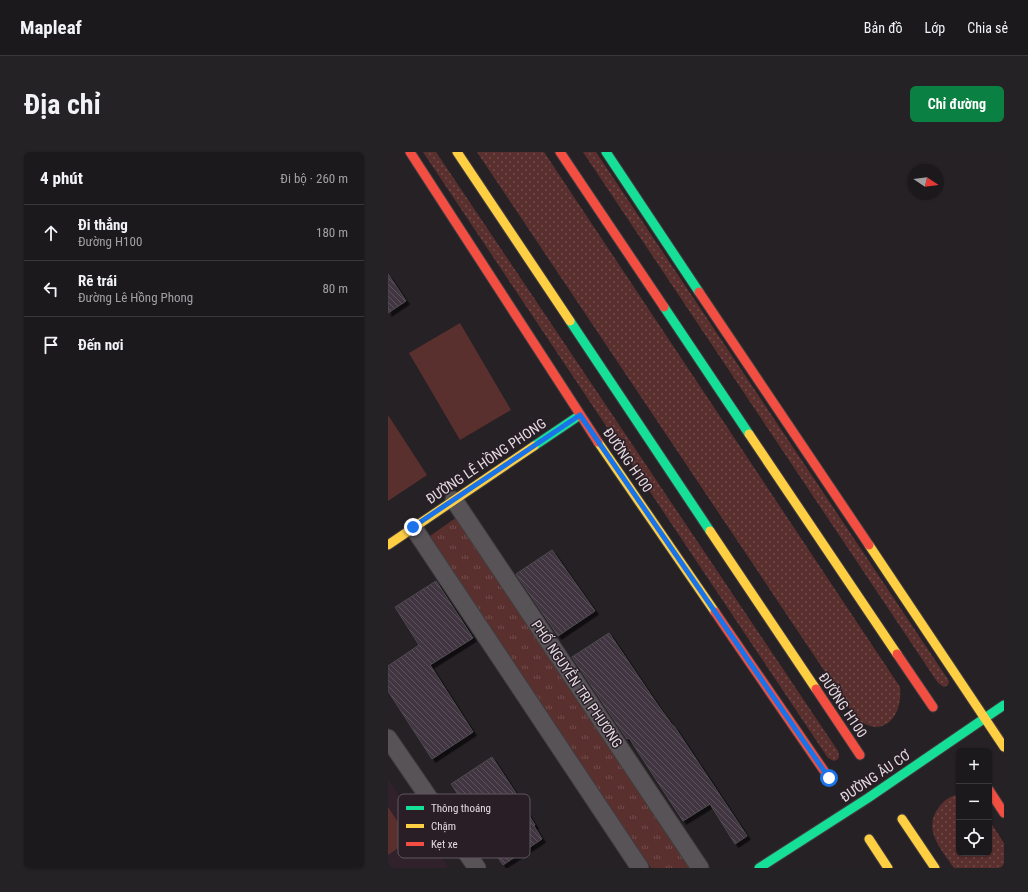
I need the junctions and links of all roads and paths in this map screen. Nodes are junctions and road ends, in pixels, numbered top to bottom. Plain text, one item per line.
1 (410, 152) edge
2 (457, 152) edge
3 (560, 152) edge
4 (606, 152) edge
5 (580, 415) junction
6 (454, 500) junction
7 (413, 527) junction
8 (388, 544) edge
9 (1004, 706) edge
10 (933, 707) dead end
11 (985, 718) junction
12 (388, 738) edge
13 (1004, 746) edge
14 (860, 755) dead end
15 (829, 778) dead end
16 (426, 794) edge
17 (992, 795) edge
18 (1004, 813) edge
19 (902, 819) dead end
20 (869, 839) dead end
21 (470, 858) edge
22 (477, 868) edge
23 (640, 868) edge
24 (700, 868) edge
25 (759, 868) edge
26 (888, 868) edge
27 (935, 868) edge

1 - 5 main road, ĐƯỜNG H100
2 - 14 main road, ĐƯỜNG H100
3 - 10 main road
4 - 11 main road
5 - 6 main road, ĐƯỜNG LÊ HỒNG PHONG
5 - 15 main road, ĐƯỜNG H100
6 - 7 main road, ĐƯỜNG LÊ HỒNG PHONG
6 - 24 street, PHỐ NGUYỄN TRI PHƯƠNG
7 - 8 main road, ĐƯỜNG LÊ HỒNG PHONG
7 - 23 street
9 - 11 main road, ĐƯỜNG ÂU CƠ
11 - 13 main road
11 - 25 main road, ĐƯỜNG ÂU CƠ
12 - 16 street
17 - 18 main road
19 - 27 main road
20 - 26 main road
21 - 22 street

